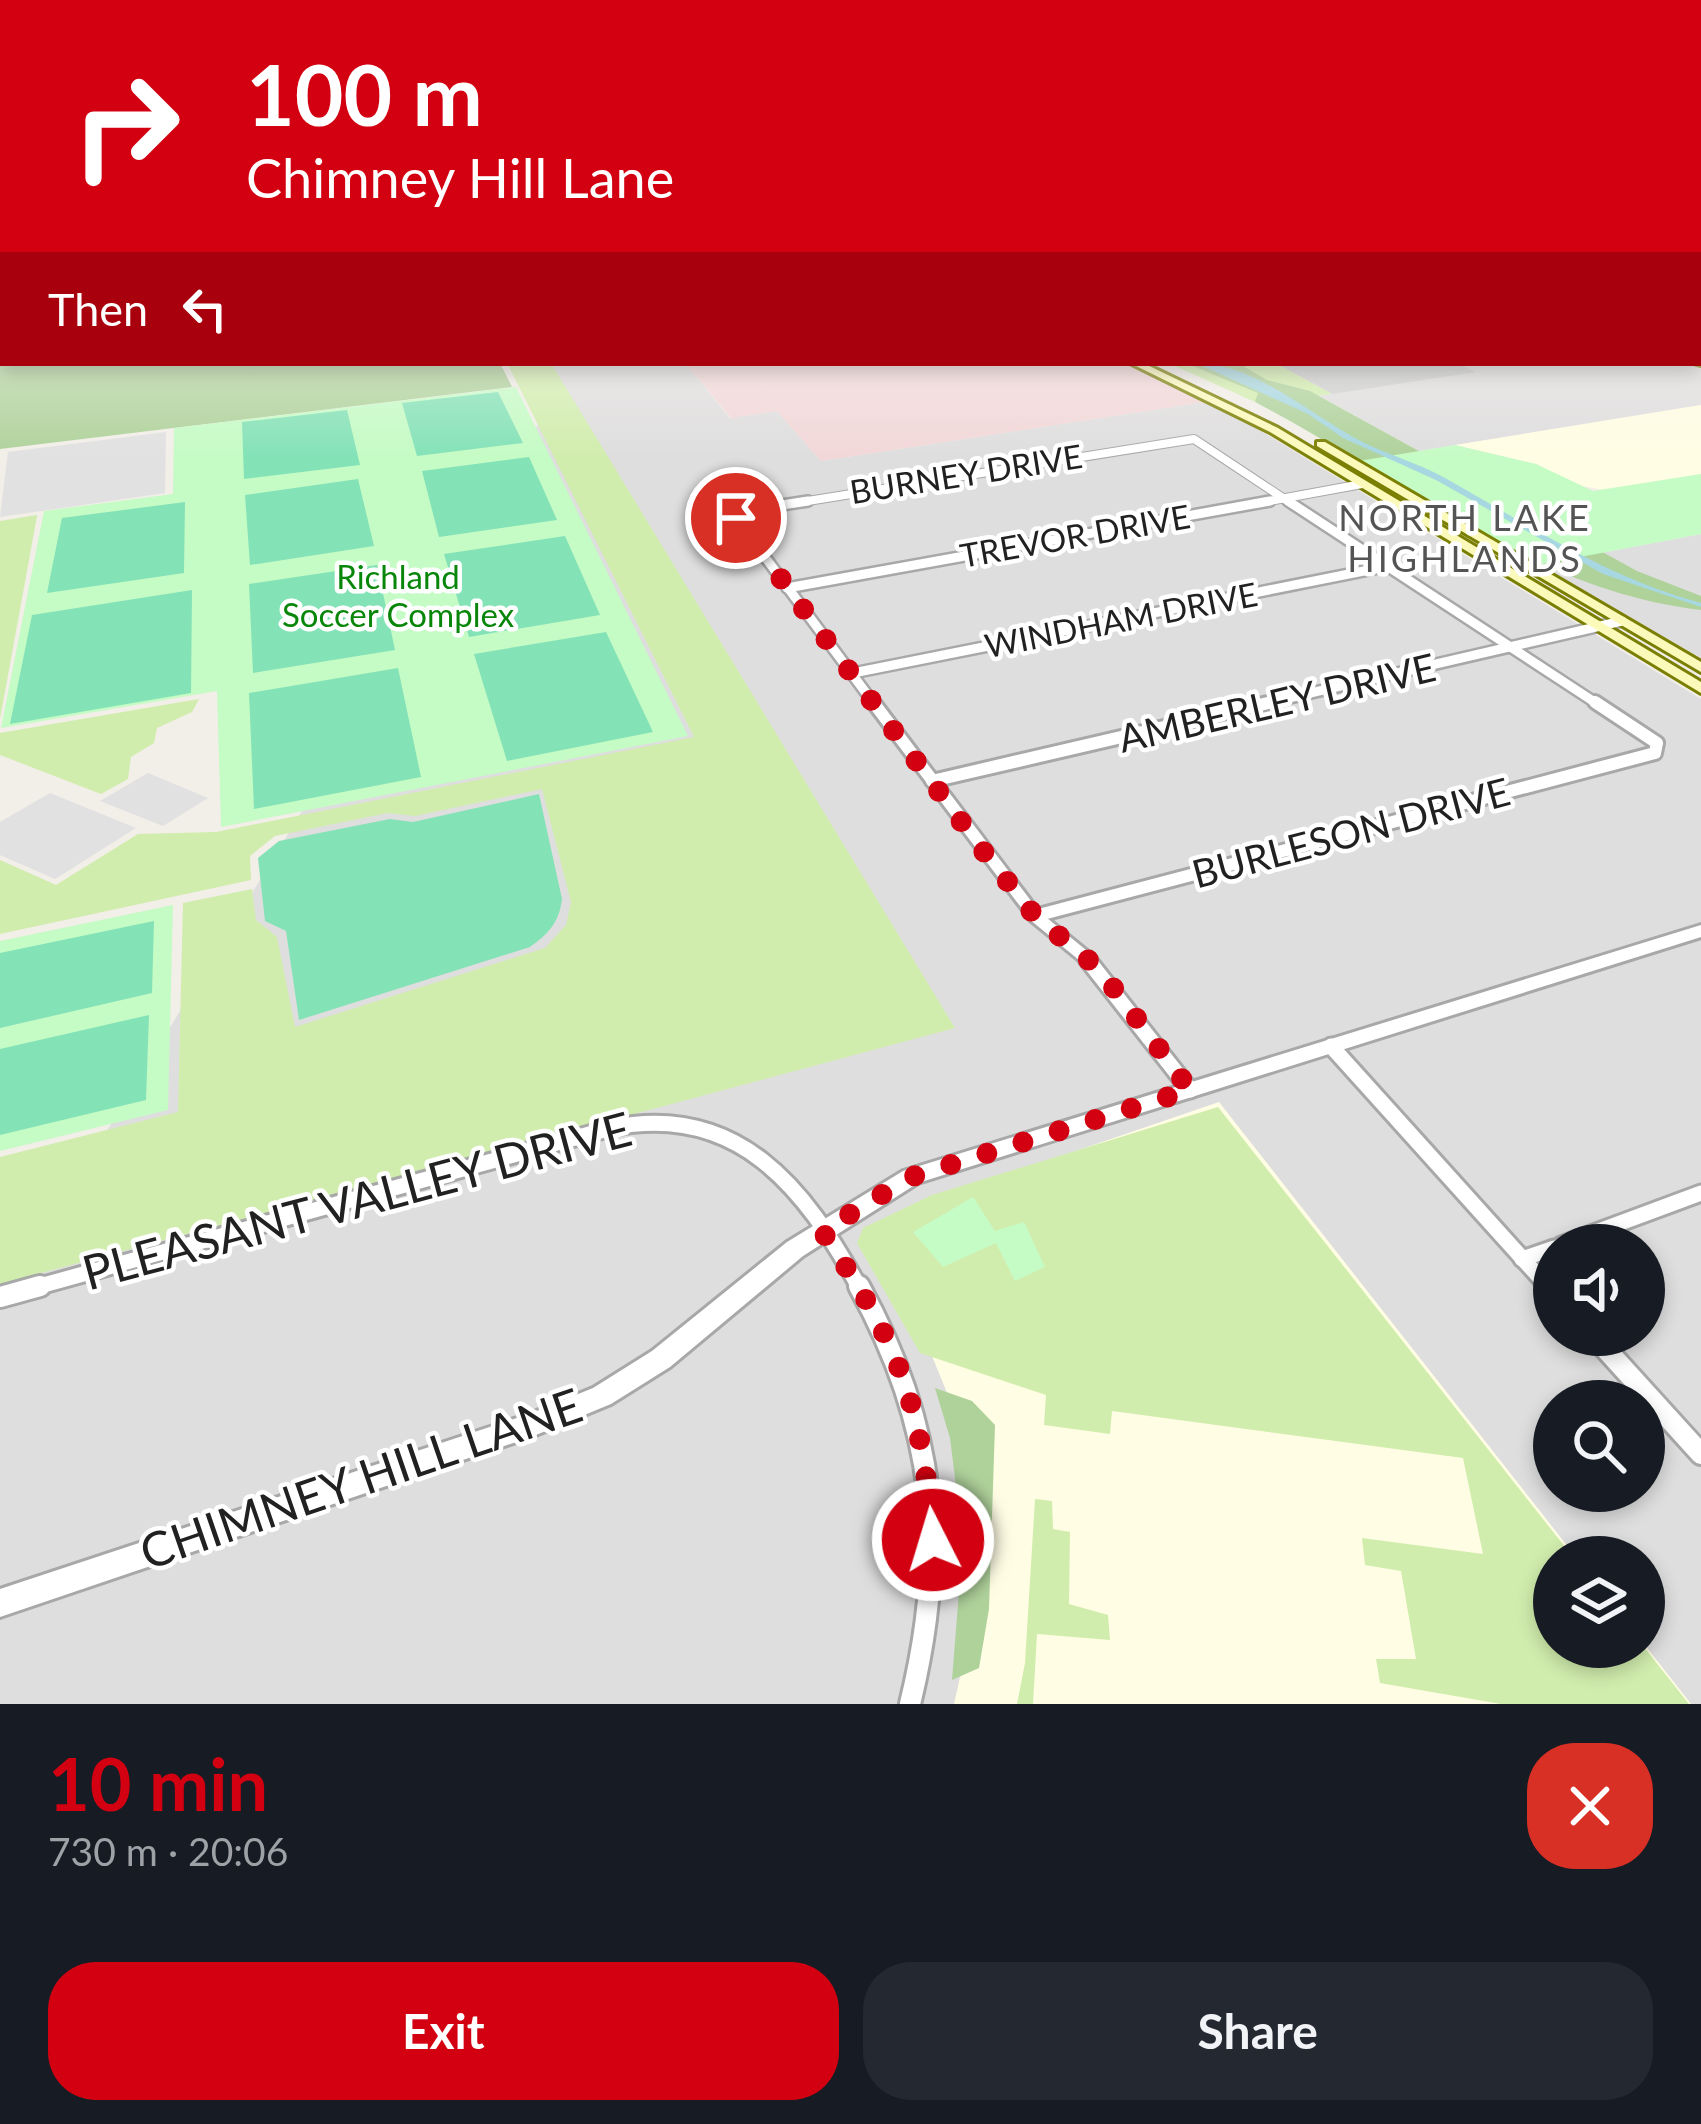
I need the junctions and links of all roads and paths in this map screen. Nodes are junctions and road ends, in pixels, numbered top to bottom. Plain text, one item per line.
1 (1141, 366) edge
2 (1162, 366) edge
3 (1224, 394) junction
4 (1209, 398) junction
5 (1382, 480) junction
6 (1362, 484) junction
7 (1287, 497) junction
8 (1390, 566) junction
9 (1527, 577) junction
10 (787, 588) junction
11 (1622, 621) junction
12 (1598, 626) junction
13 (1510, 646) junction
14 (1701, 668) edge
15 (853, 674) junction
16 (1701, 688) edge
17 (932, 781) junction
18 (1035, 916) junction
19 (1701, 931) edge
20 (1331, 1046) junction
21 (1190, 1090) junction
22 (1701, 1193) edge
23 (1617, 1224) edge
24 (822, 1231) junction
25 (1533, 1255) edge
26 (1522, 1259) junction
27 (1533, 1271) edge
28 (0, 1297) edge
29 (1611, 1356) edge
30 (1701, 1454) edge
31 (0, 1603) edge
32 (910, 1704) edge

1 - 4 main road
2 - 3 main road
3 - 4 main road
3 - 5 main road
4 - 6 main road
5 - 6 main road
5 - 9 main road
6 - 7 street, TREVOR DRIVE
6 - 9 main road
7 - 8 street
7 - 10 street, TREVOR DRIVE
7 - 10 street, BURNEY DRIVE
8 - 13 street
8 - 15 street, WINDHAM DRIVE
9 - 11 main road
9 - 12 main road
10 - 15 street
11 - 12 street, AMBERLEY DRIVE
11 - 14 main road
12 - 13 street, AMBERLEY DRIVE
12 - 16 main road
13 - 17 street, AMBERLEY DRIVE
13 - 18 street, BURLESON DRIVE
15 - 17 street
17 - 18 street
18 - 21 street
19 - 20 street, CHIMNEY HILL LANE
20 - 21 street, CHIMNEY HILL LANE
20 - 26 street
21 - 24 street, CHIMNEY HILL LANE
22 - 23 street
24 - 28 street, PLEASANT VALLEY DRIVE
24 - 31 street, CHIMNEY HILL LANE
24 - 32 street, PLEASANT VALLEY DRIVE
25 - 26 street
26 - 27 street
29 - 30 street

